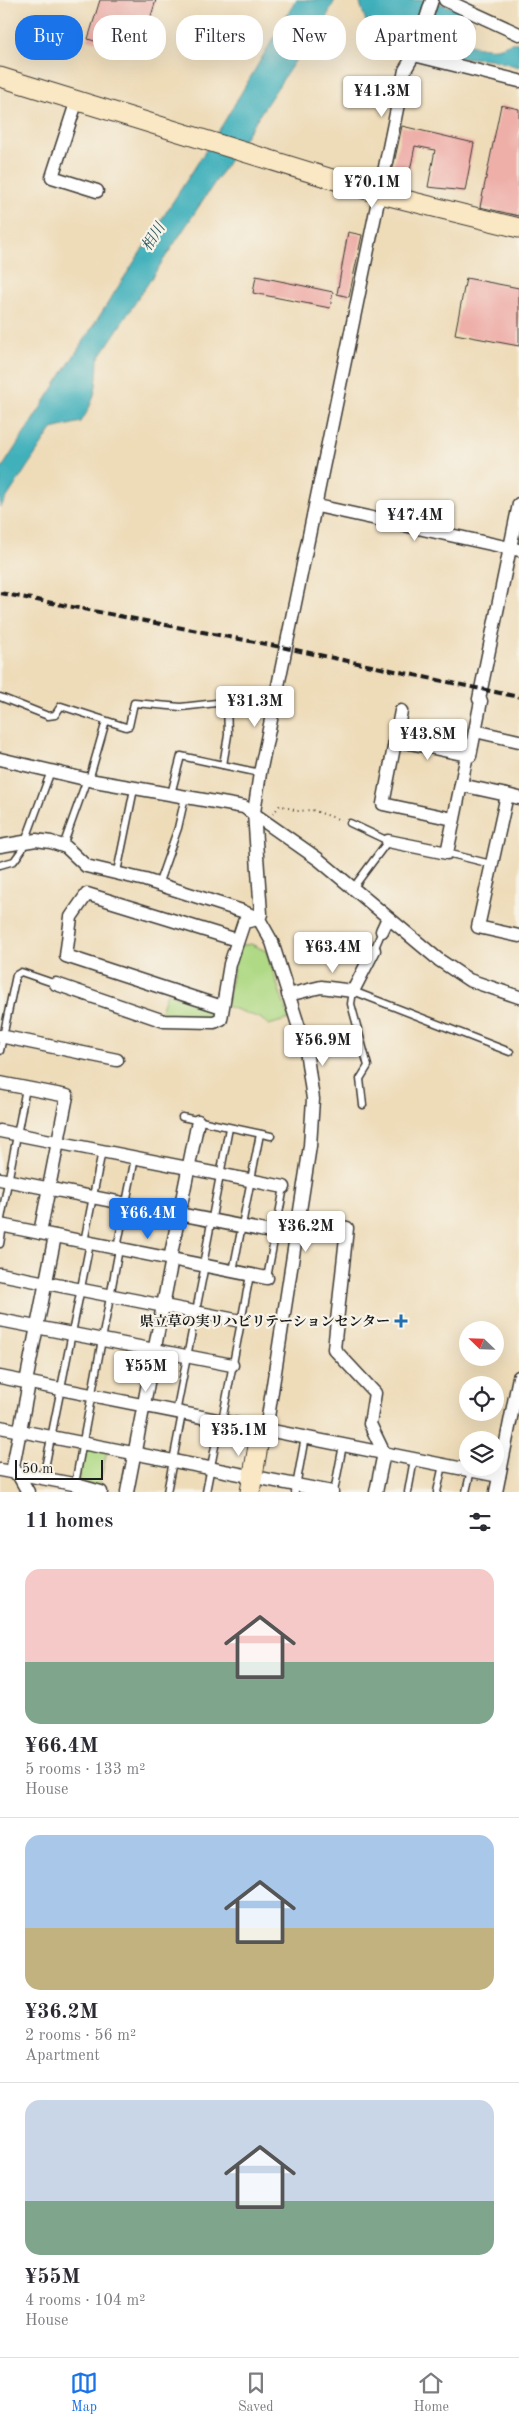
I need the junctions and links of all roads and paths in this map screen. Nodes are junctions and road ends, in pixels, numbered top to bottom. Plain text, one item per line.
1 (432, 0) edge
2 (445, 0) edge
3 (427, 15) edge
4 (519, 34) edge
5 (411, 60) edge
6 (434, 60) edge
7 (0, 77) edge
8 (519, 82) edge
9 (77, 100) junction
10 (97, 191) dead end
11 (381, 194) junction
12 (519, 228) edge
13 (519, 504) edge
14 (317, 506) junction
15 (515, 549) edge
16 (0, 697) edge
17 (275, 701) junction
18 (227, 702) junction
19 (401, 711) dead end
20 (106, 720) junction
21 (475, 731) junction
22 (396, 740) junction
23 (519, 741) edge
24 (467, 755) junction
25 (0, 759) edge
26 (223, 765) junction
27 (51, 771) junction
28 (260, 773) junction
29 (88, 780) junction
30 (461, 785) junction
31 (134, 789) junction
32 (172, 794) junction
33 (513, 796) edge
34 (185, 797) junction
35 (254, 812) junction
36 (453, 819) junction
37 (267, 822) junction
38 (350, 823) joint
39 (388, 841) junction
40 (24, 843) junction
41 (0, 846) edge
42 (63, 846) junction
43 (447, 854) junction
44 (492, 864) junction
45 (0, 865) edge
46 (117, 872) junction
47 (158, 885) junction
48 (352, 888) junction
49 (259, 918) junction
50 (388, 918) junction
51 (382, 931) joint
52 (519, 936) edge
53 (237, 940) junction
54 (374, 950) joint
55 (56, 984) joint
56 (353, 992) junction
57 (288, 995) junction
58 (519, 997) edge
59 (222, 1008) junction
60 (2, 1037) edge
61 (0, 1051) edge
62 (510, 1052) dead end
63 (117, 1060) dead end
64 (0, 1083) edge
65 (26, 1088) junction
66 (363, 1105) dead end
67 (182, 1117) dead end
68 (198, 1121) junction
69 (229, 1128) junction
70 (0, 1131) edge
71 (17, 1134) junction
72 (260, 1134) junction
73 (271, 1136) dead end
74 (58, 1142) junction
75 (102, 1151) junction
76 (135, 1158) junction
77 (188, 1168) junction
78 (220, 1174) junction
79 (4, 1179) edge
80 (251, 1180) junction
81 (284, 1187) joint
82 (49, 1188) junction
83 (93, 1196) junction
84 (126, 1204) junction
85 (179, 1214) junction
86 (211, 1220) junction
87 (297, 1220) junction
88 (1, 1225) edge
89 (242, 1226) junction
90 (40, 1233) junction
91 (276, 1233) junction
92 (55, 1236) junction
93 (87, 1242) junction
94 (0, 1244) edge
95 (118, 1249) junction
96 (171, 1259) junction
97 (204, 1265) junction
98 (232, 1271) junction
99 (0, 1274) edge
100 (250, 1275) junction
101 (267, 1278) joint
102 (46, 1283) junction
103 (80, 1289) junction
104 (110, 1295) junction
105 (163, 1305) junction
106 (196, 1312) junction
107 (0, 1320) edge
108 (241, 1321) junction
109 (37, 1328) junction
110 (71, 1335) junction
111 (102, 1340) junction
112 (155, 1350) junction
113 (187, 1356) junction
114 (232, 1365) junction
115 (0, 1377) edge
116 (519, 1377) edge
117 (28, 1382) junction
118 (61, 1390) junction
119 (92, 1396) junction
120 (143, 1406) junction
121 (179, 1413) junction
122 (221, 1421) junction
123 (0, 1427) edge
124 (264, 1429) junction
125 (20, 1431) junction
126 (51, 1437) junction
127 (305, 1438) junction
128 (82, 1443) junction
129 (343, 1445) junction
130 (504, 1451) edge
131 (134, 1453) junction
132 (384, 1453) junction
133 (414, 1459) junction
134 (173, 1461) junction
135 (443, 1464) junction
136 (459, 1467) edge
137 (210, 1468) junction
138 (10, 1472) edge
139 (470, 1476) edge
140 (499, 1476) edge
141 (43, 1478) junction
142 (252, 1484) edge
143 (73, 1487) edge
144 (296, 1489) edge
145 (28, 1492) edge
146 (101, 1492) edge
147 (127, 1492) edge
148 (167, 1492) edge
149 (206, 1492) edge
150 (333, 1492) edge
151 (376, 1492) edge
152 (408, 1492) edge
153 (437, 1492) edge
154 (466, 1492) edge
155 (496, 1492) edge

1 - 3 street
2 - 4 street
5 - 11 street
6 - 8 street
7 - 9 street
9 - 10 street
9 - 11 street
11 - 12 street
11 - 14 street
13 - 15 street
14 - 15 street
14 - 17 street
15 - 21 street
16 - 20 lane
17 - 18 lane
17 - 28 street
18 - 20 lane
18 - 26 lane
19 - 22 street
20 - 29 lane
21 - 23 street
21 - 24 street
22 - 24 street
22 - 36 street
24 - 30 street
25 - 27 street
26 - 28 lane
26 - 32 lane
27 - 29 street
27 - 40 lane
28 - 35 street
29 - 31 street
29 - 42 lane
30 - 33 street
30 - 36 street
31 - 32 street
31 - 46 lane
32 - 34 street
33 - 44 street
34 - 35 street
34 - 47 lane
35 - 37 street
35 - 49 street
36 - 43 street
37 - 38 path
37 - 48 street
38 - 39 lane
39 - 43 street
39 - 48 lane
40 - 41 street
40 - 42 street
40 - 45 lane
42 - 46 street
43 - 44 lane
44 - 52 street
46 - 47 street
47 - 49 street
48 - 50 street
49 - 53 street
49 - 57 street
50 - 51 street
50 - 58 street
51 - 54 lane
53 - 59 street
53 - 59 street
54 - 56 street
55 - 59 street
55 - 60 lane
56 - 57 street
56 - 62 lane
56 - 66 lane
57 - 87 street
60 - 61 lane
60 - 63 street
64 - 65 street
65 - 71 lane
65 - 74 street
67 - 68 lane
68 - 69 lane
68 - 77 street
69 - 72 lane
69 - 78 lane
70 - 71 street
71 - 74 street
71 - 79 lane
72 - 73 lane
72 - 80 lane
74 - 75 street
74 - 82 street
75 - 76 street
75 - 83 lane
76 - 77 street
76 - 84 lane
77 - 78 street
77 - 85 street
78 - 80 street
78 - 86 lane
79 - 82 street
79 - 88 lane
80 - 81 street
80 - 89 lane
81 - 91 lane
82 - 83 street
82 - 90 street
83 - 84 street
83 - 93 lane
84 - 85 street
84 - 95 lane
85 - 86 street
85 - 96 street
86 - 89 street
86 - 97 lane
87 - 124 street
87 - 132 street
88 - 90 street
88 - 94 lane
89 - 91 street
89 - 98 lane
90 - 92 street
91 - 101 lane
92 - 93 street
92 - 102 street
93 - 95 street
93 - 103 lane
95 - 96 street
95 - 104 lane
96 - 97 street
96 - 105 street
97 - 98 street
97 - 106 lane
98 - 100 street
99 - 102 street
100 - 101 street
100 - 108 lane
102 - 103 street
102 - 109 street
103 - 104 street
103 - 110 lane
104 - 105 street
104 - 111 lane
105 - 106 street
105 - 112 street
106 - 108 street
106 - 113 lane
107 - 109 street
108 - 114 lane
109 - 110 street
109 - 117 street
110 - 111 street
110 - 118 lane
111 - 112 street
111 - 119 lane
112 - 113 street
112 - 120 street
113 - 114 street
113 - 121 lane
114 - 122 lane
115 - 117 street
116 - 130 street
117 - 118 street
117 - 125 street
118 - 119 street
118 - 126 lane
119 - 120 street
119 - 128 lane
120 - 121 street
120 - 131 street
121 - 122 street
121 - 134 lane
122 - 124 street
122 - 137 lane
123 - 125 street
124 - 127 street
124 - 142 street
125 - 126 street
125 - 138 street
126 - 128 street
126 - 141 lane
127 - 129 street
127 - 144 lane
128 - 131 street
128 - 143 lane
129 - 132 street
129 - 150 lane
131 - 134 street
131 - 147 street
132 - 133 street
132 - 151 street
133 - 135 street
133 - 152 lane
134 - 137 street
134 - 148 lane
135 - 136 street
135 - 153 lane
137 - 142 street
137 - 149 lane
138 - 141 street
138 - 145 street
139 - 154 lane
140 - 155 street
141 - 143 street
142 - 144 street
143 - 146 street
144 - 150 street

